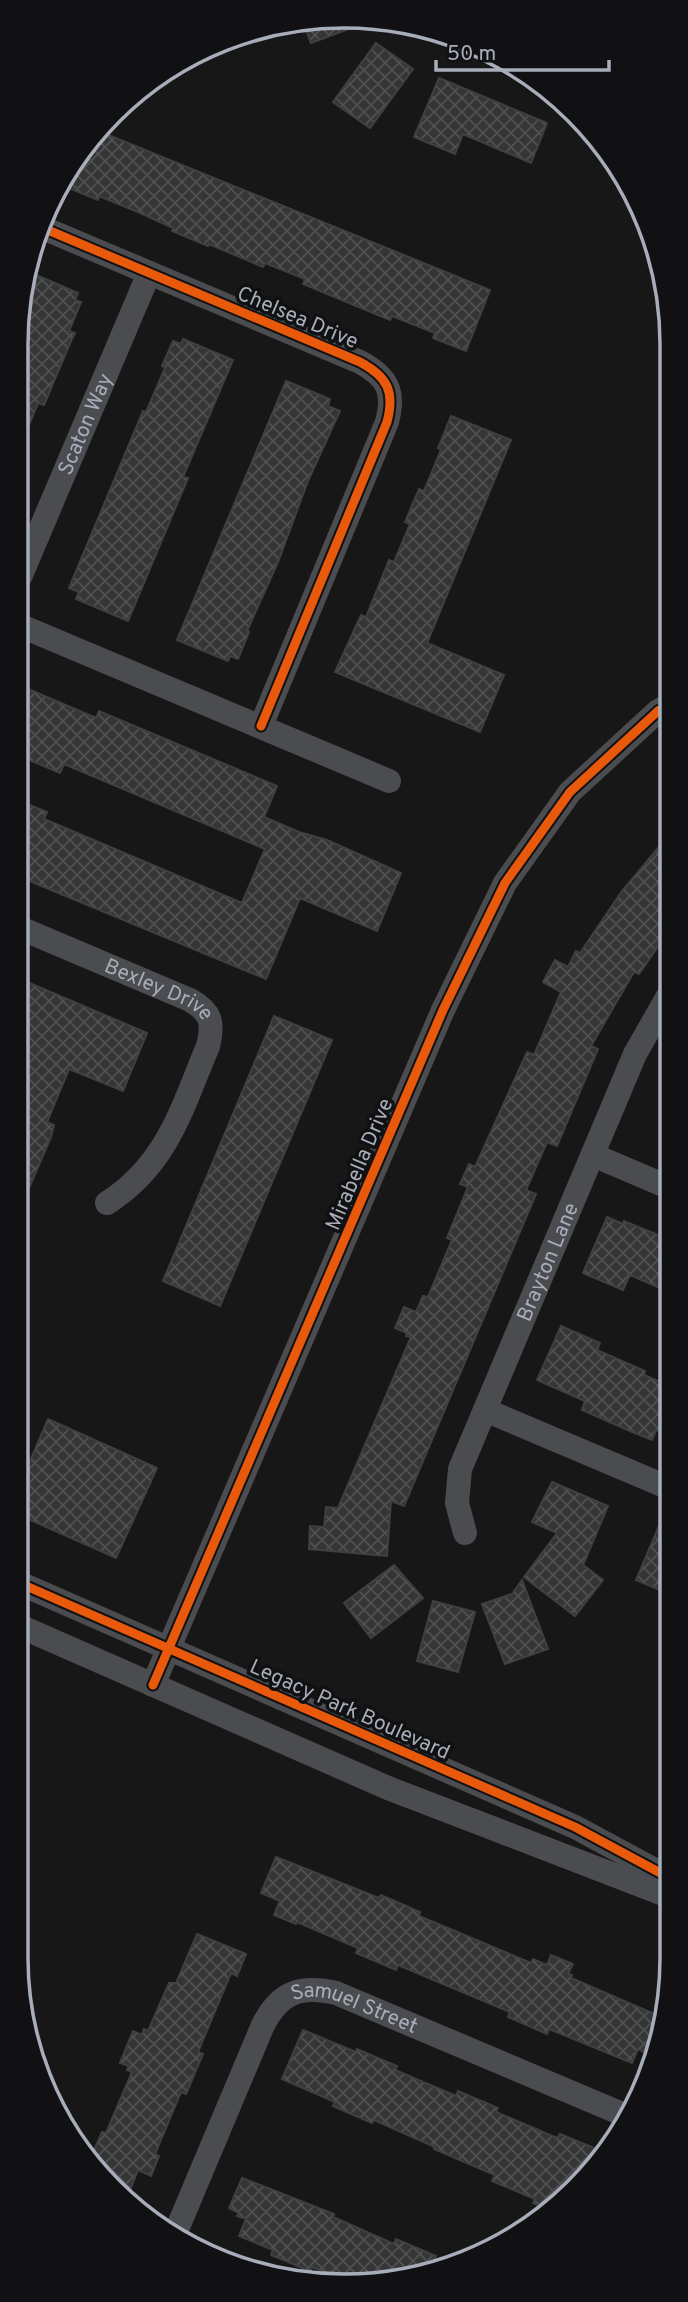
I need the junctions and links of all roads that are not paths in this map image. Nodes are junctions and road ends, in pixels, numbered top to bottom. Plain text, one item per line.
1 (49, 231) edge
2 (149, 273) junction
3 (28, 558) edge
4 (28, 629) edge
5 (660, 710) edge
6 (261, 726) junction
7 (389, 781) dead end
8 (28, 931) edge
9 (660, 1010) edge
10 (593, 1155) junction
11 (660, 1183) edge
12 (107, 1203) dead end
13 (485, 1410) junction
14 (660, 1484) edge
15 (465, 1533) dead end
16 (28, 1587) edge
17 (28, 1630) edge
18 (169, 1649) junction
19 (153, 1685) junction
20 (660, 1873) edge
21 (660, 1893) edge
22 (620, 2113) edge
23 (178, 2227) edge

1 - 2 street, Chelsea Drive
2 - 3 street, Scaton Way
2 - 6 street, Chelsea Drive
4 - 6 street
5 - 18 street, Mirabella Drive
6 - 7 street
8 - 12 street, Bexley Drive
9 - 10 street, Brayton Lane
10 - 11 street
10 - 13 street, Brayton Lane
13 - 14 street
13 - 15 street, Brayton Lane
16 - 18 street, Legacy Park Boulevard
17 - 19 street
18 - 19 street, Mirabella Drive
18 - 20 street, Legacy Park Boulevard
19 - 21 street
22 - 23 street, Samuel Street

